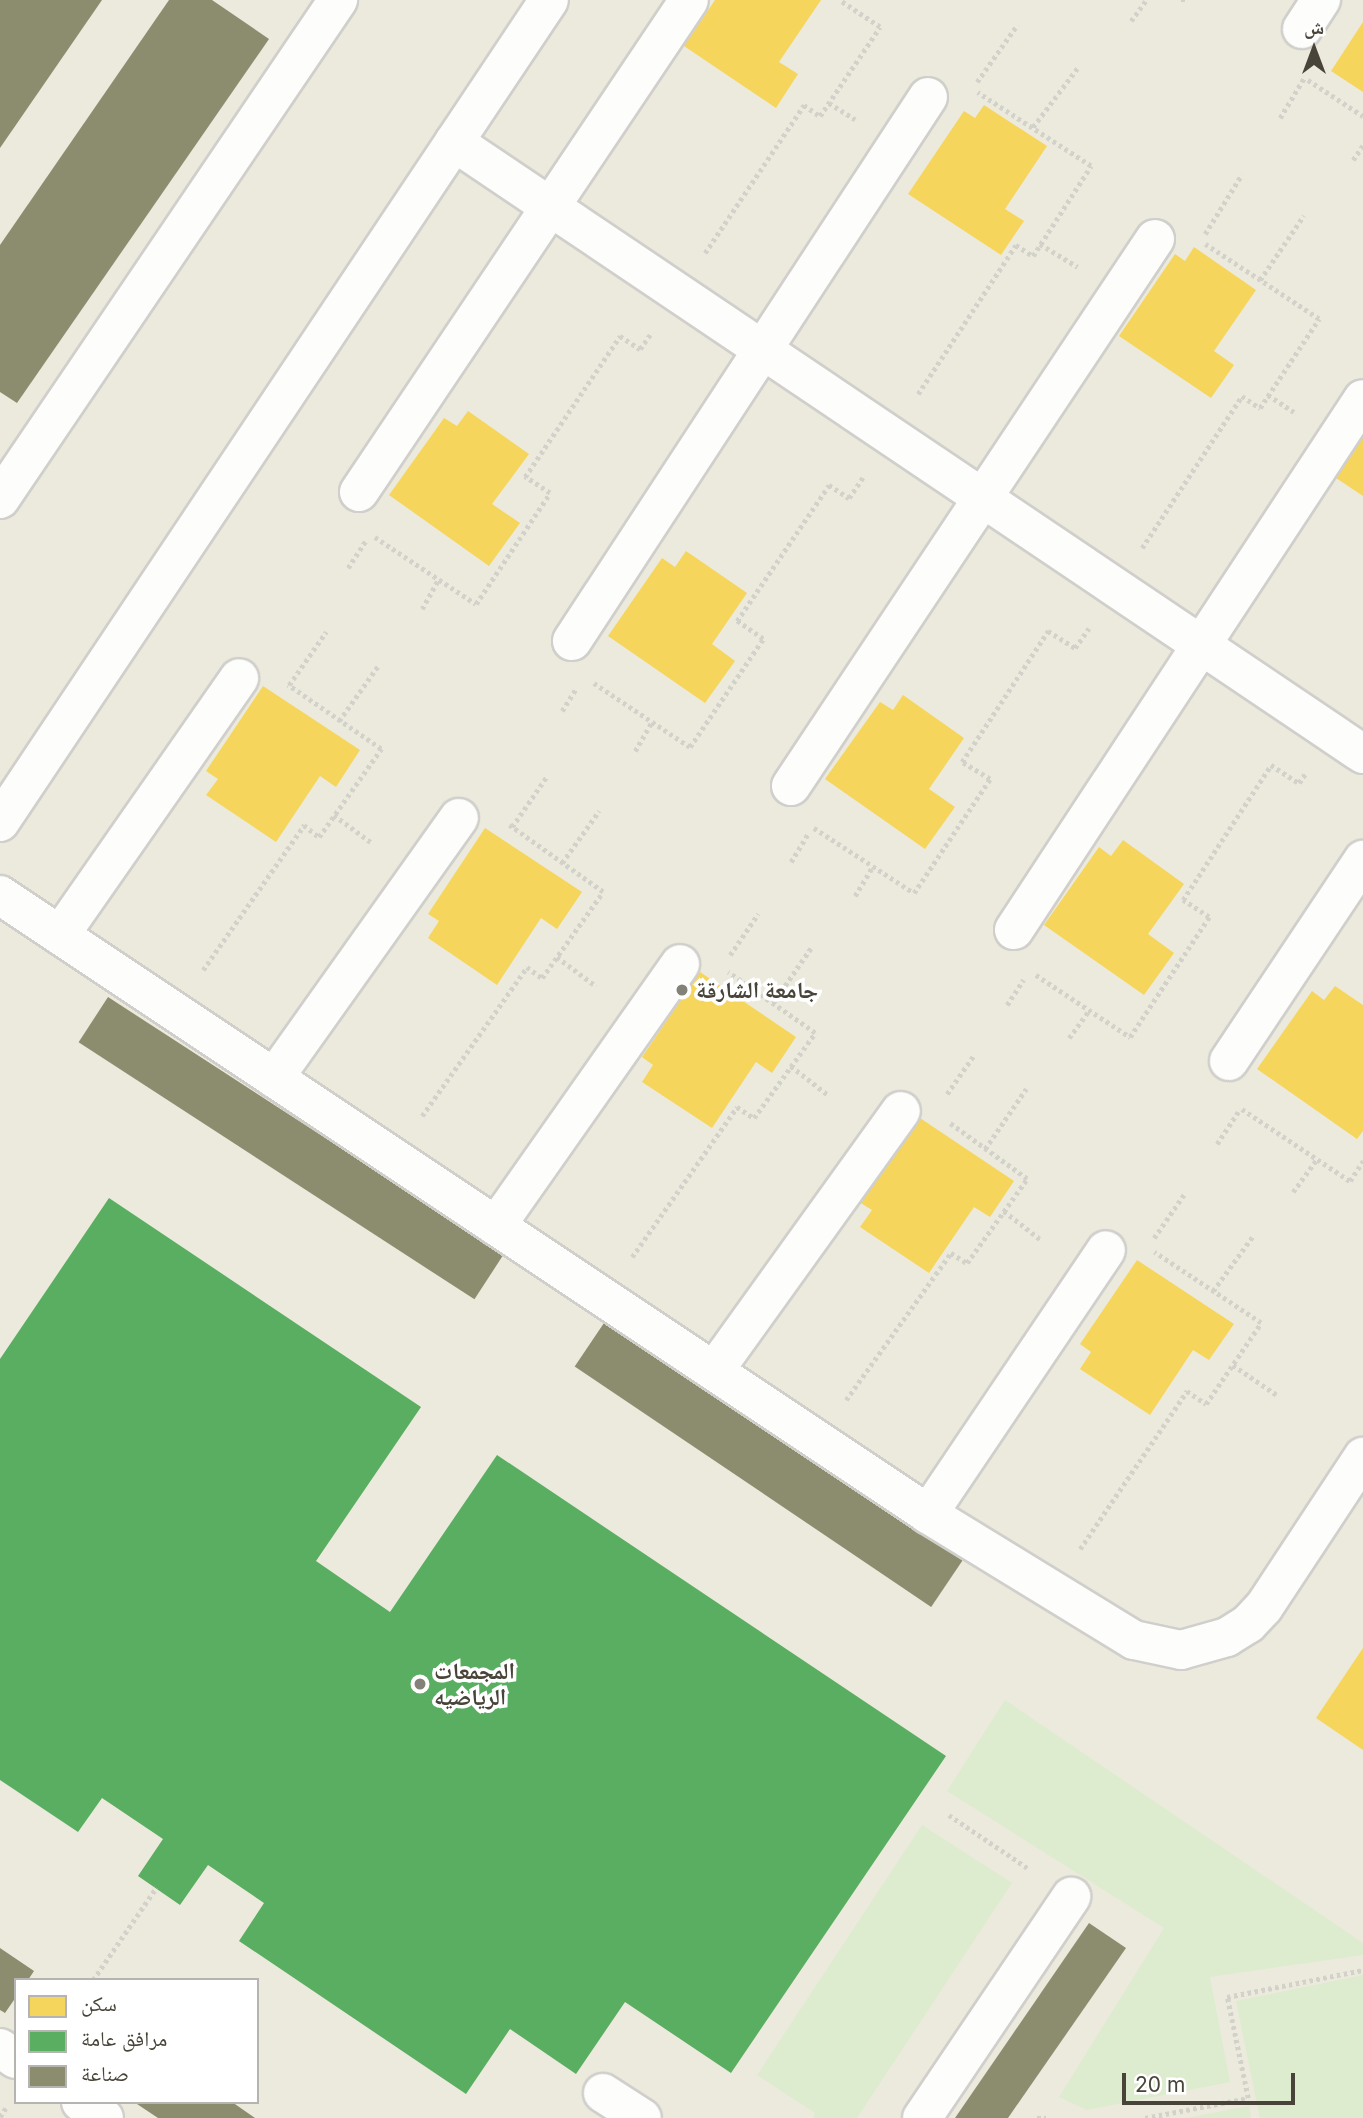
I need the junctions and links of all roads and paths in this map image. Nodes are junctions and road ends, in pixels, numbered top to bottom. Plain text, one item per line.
1 (338, 0) edge
2 (549, 0) edge
3 (689, 0) edge
4 (839, 0) edge
5 (1146, 0) edge
6 (1181, 0) edge
7 (1188, 0) edge
8 (1131, 20) dead end
9 (1017, 25) dead end
10 (1079, 66) dead end
11 (1304, 77) dead end
12 (928, 97) dead end
13 (829, 103) junction
14 (1280, 118) dead end
15 (858, 121) dead end
16 (1032, 127) junction
17 (454, 142) junction
18 (1363, 145) edge
19 (1353, 160) dead end
20 (1242, 174) dead end
21 (551, 206) junction
22 (1304, 215) dead end
23 (1155, 239) dead end
24 (1040, 244) junction
25 (1086, 272) dead end
26 (1260, 280) junction
27 (679, 293) junction
28 (762, 349) junction
29 (1268, 395) junction
30 (1363, 399) edge
31 (1299, 415) dead end
32 (892, 435) junction
33 (359, 492) dead end
34 (983, 497) junction
35 (0, 499) edge
36 (348, 568) dead end
37 (438, 580) junction
38 (1116, 587) junction
39 (422, 609) dead end
40 (326, 632) dead end
41 (572, 640) joint
42 (1201, 644) junction
43 (378, 666) dead end
44 (239, 678) joint
45 (289, 686) junction
46 (340, 721) junction
47 (652, 721) junction
48 (1348, 743) edge
49 (635, 751) dead end
50 (547, 776) dead end
51 (791, 786) joint
52 (599, 811) dead end
53 (334, 816) junction
54 (459, 818) joint
55 (0, 822) edge
56 (512, 827) junction
57 (812, 827) junction
58 (372, 843) dead end
59 (1363, 860) edge
60 (791, 862) dead end
61 (562, 863) junction
62 (873, 866) junction
63 (0, 895) edge
64 (855, 896) dead end
65 (758, 915) dead end
66 (1014, 930) dead end
67 (60, 935) junction
68 (811, 948) dead end
69 (557, 957) junction
70 (680, 964) dead end
71 (596, 986) dead end
72 (773, 1003) junction
73 (1007, 1005) dead end
74 (1089, 1010) junction
75 (174, 1011) junction
76 (1069, 1038) dead end
77 (974, 1055) dead end
78 (1229, 1060) joint
79 (791, 1066) junction
80 (274, 1078) junction
81 (1026, 1089) dead end
82 (827, 1094) dead end
83 (1241, 1109) junction
84 (918, 1112) junction
85 (1217, 1144) dead end
86 (985, 1149) junction
87 (393, 1157) junction
88 (1317, 1159) junction
89 (1363, 1161) edge
90 (1293, 1192) dead end
91 (1185, 1193) dead end
92 (1004, 1212) junction
93 (496, 1226) junction
94 (1253, 1237) dead end
95 (1040, 1239) dead end
96 (1106, 1250) dead end
97 (1213, 1291) junction
98 (603, 1298) junction
99 (1233, 1365) junction
100 (714, 1371) junction
101 (1277, 1395) dead end
102 (817, 1440) junction
103 (1361, 1466) edge
104 (928, 1514) junction
105 (1052, 1590) junction
106 (949, 1815) dead end
107 (156, 1888) dead end
108 (1071, 1897) joint
109 (1363, 1970) edge
110 (94, 1978) edge
111 (603, 2093) dead end
112 (84, 2104) edge
113 (104, 2118) edge
114 (642, 2118) edge
115 (922, 2118) edge
116 (1037, 2118) edge
117 (1046, 2118) edge
118 (1145, 2118) edge

1 - 35 street
2 - 17 street
3 - 21 street
4 - 13 path
5 - 8 path
6 - 7 path
9 - 16 path
10 - 16 path
11 - 14 path
12 - 28 street
13 - 15 path
13 - 27 path
16 - 24 path
17 - 21 street
17 - 55 street
18 - 19 path
20 - 26 path
21 - 27 street
21 - 33 street
22 - 26 path
23 - 34 street
24 - 25 path
24 - 32 path
26 - 29 path
27 - 28 street
27 - 37 path
28 - 32 street
28 - 41 street
29 - 31 path
29 - 38 path
30 - 42 street
32 - 34 street
32 - 47 path
34 - 38 street
34 - 51 street
36 - 37 path
37 - 39 path
38 - 42 street
38 - 62 path
40 - 45 path
41 - 47 path
42 - 48 street
42 - 66 street
43 - 46 path
44 - 45 path
44 - 67 street
45 - 46 path
46 - 53 path
47 - 49 path
48 - 74 path
50 - 56 path
51 - 57 path
52 - 61 path
53 - 58 path
53 - 75 path
54 - 56 path
54 - 80 street
56 - 61 path
57 - 60 path
57 - 62 path
59 - 78 street
61 - 69 path
62 - 64 path
63 - 67 street
65 - 72 path
67 - 75 street
68 - 72 path
69 - 71 path
69 - 87 path
70 - 93 street
72 - 79 path
73 - 74 path
74 - 76 path
75 - 80 street
77 - 84 path
78 - 83 path
79 - 82 path
79 - 98 path
80 - 87 street
81 - 86 path
83 - 85 path
83 - 88 path
84 - 86 path
84 - 100 street
86 - 92 path
87 - 93 street
88 - 89 path
88 - 90 path
91 - 97 path
92 - 95 path
92 - 102 path
93 - 98 street
94 - 97 path
96 - 104 street
97 - 99 path
98 - 100 street
99 - 101 path
99 - 105 path
100 - 102 street
102 - 104 street
103 - 105 street
104 - 105 street
106 - 108 path
107 - 110 path
108 - 115 street
109 - 118 path
111 - 114 street
112 - 113 street
116 - 117 path

